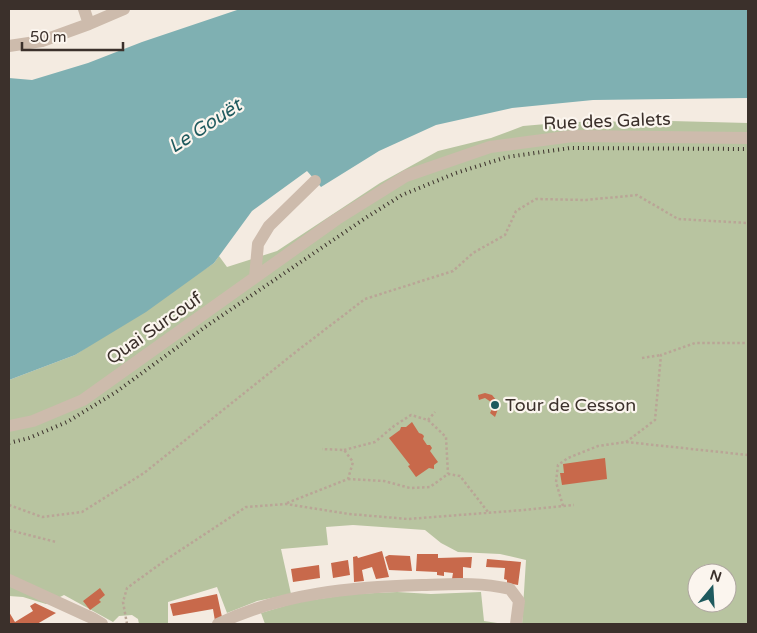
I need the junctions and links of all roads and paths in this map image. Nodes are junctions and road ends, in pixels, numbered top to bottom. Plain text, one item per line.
1 (84, 9) edge
2 (124, 9) edge
3 (89, 24) junction
4 (9, 46) edge
5 (748, 138) edge
6 (315, 181) dead end
7 (748, 223) edge
8 (310, 238) joint
9 (255, 277) junction
10 (748, 343) edge
11 (660, 355) junction
12 (642, 358) dead end
13 (435, 412) dead end
14 (428, 420) junction
15 (9, 426) edge
16 (626, 442) junction
17 (322, 449) dead end
18 (344, 450) junction
19 (748, 455) edge
20 (448, 474) junction
21 (348, 479) junction
22 (286, 504) junction
23 (9, 505) edge
24 (574, 505) dead end
25 (563, 506) junction
26 (488, 512) junction
27 (9, 530) edge
28 (56, 542) dead end
29 (9, 580) edge
30 (102, 624) edge
31 (127, 624) edge
32 (218, 624) edge
33 (516, 624) edge

1 - 3 street
2 - 3 street
3 - 4 street
5 - 8 street, Rue des Galets
6 - 9 street
7 - 23 path
8 - 9 street, Quai Surcouf
9 - 15 street, Quai Surcouf
10 - 11 path
11 - 12 path
11 - 16 path
13 - 14 path
14 - 18 path
14 - 20 path
16 - 19 path
16 - 25 path
17 - 18 path
18 - 21 path
20 - 21 path
20 - 26 path
21 - 22 path
22 - 26 path
22 - 31 path
24 - 25 path
25 - 26 path
27 - 28 path
29 - 30 street
32 - 33 street

